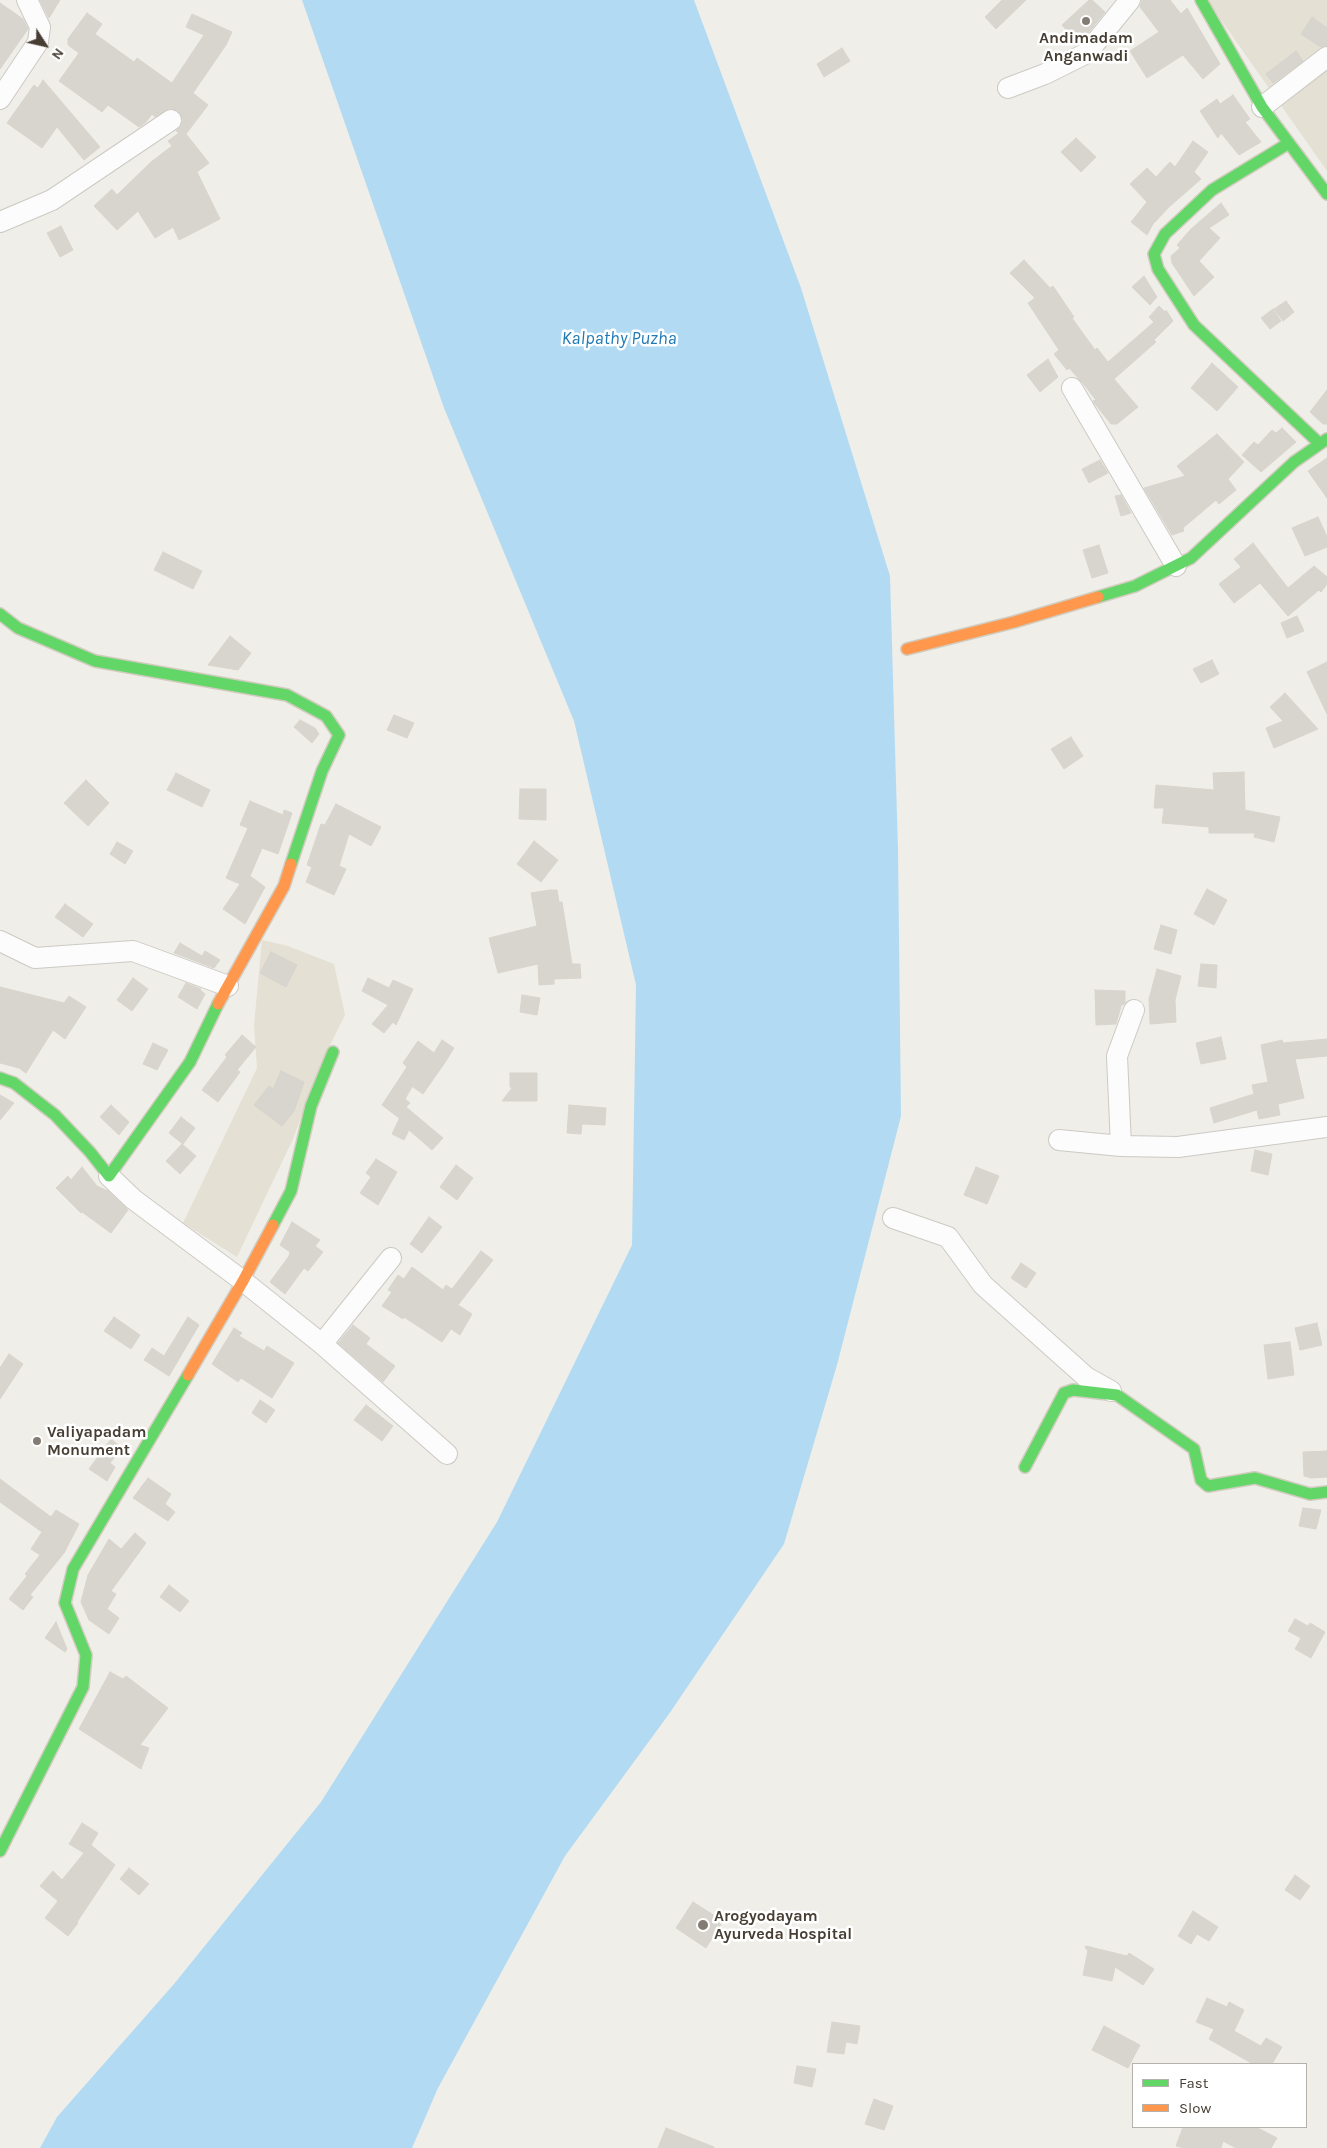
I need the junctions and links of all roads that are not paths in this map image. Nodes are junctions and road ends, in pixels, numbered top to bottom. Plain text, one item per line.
1 (27, 0) edge
2 (1130, 0) edge
3 (1201, 0) edge
4 (1327, 57) edge
5 (1008, 88) dead end
6 (0, 99) edge
7 (1262, 107) junction
8 (171, 120) dead end
9 (1289, 143) junction
10 (1327, 194) edge
11 (0, 222) edge
12 (1072, 388) dead end
13 (1324, 442) edge
14 (1176, 566) junction
15 (0, 614) edge
16 (907, 649) dead end
17 (0, 941) edge
18 (228, 986) junction
19 (1134, 1010) dead end
20 (333, 1052) dead end
21 (0, 1078) edge
22 (1327, 1128) edge
23 (1059, 1140) dead end
24 (1120, 1146) junction
25 (109, 1176) junction
26 (893, 1218) dead end
27 (391, 1258) dead end
28 (243, 1282) junction
29 (322, 1344) junction
30 (1117, 1395) junction
31 (447, 1454) dead end
32 (1025, 1467) dead end
33 (1327, 1492) edge
34 (0, 1851) edge

1 - 6 street
2 - 5 street
3 - 7 street
4 - 7 street
7 - 9 street
8 - 11 street
9 - 10 street
9 - 13 street
12 - 14 street
13 - 14 street
14 - 16 street
15 - 18 street
17 - 18 street
18 - 25 street
19 - 24 street
20 - 28 street
21 - 25 street
22 - 24 street
23 - 24 street
25 - 28 street
26 - 30 street
27 - 29 street
28 - 29 street
28 - 34 street
29 - 31 street
30 - 32 street
30 - 33 street

